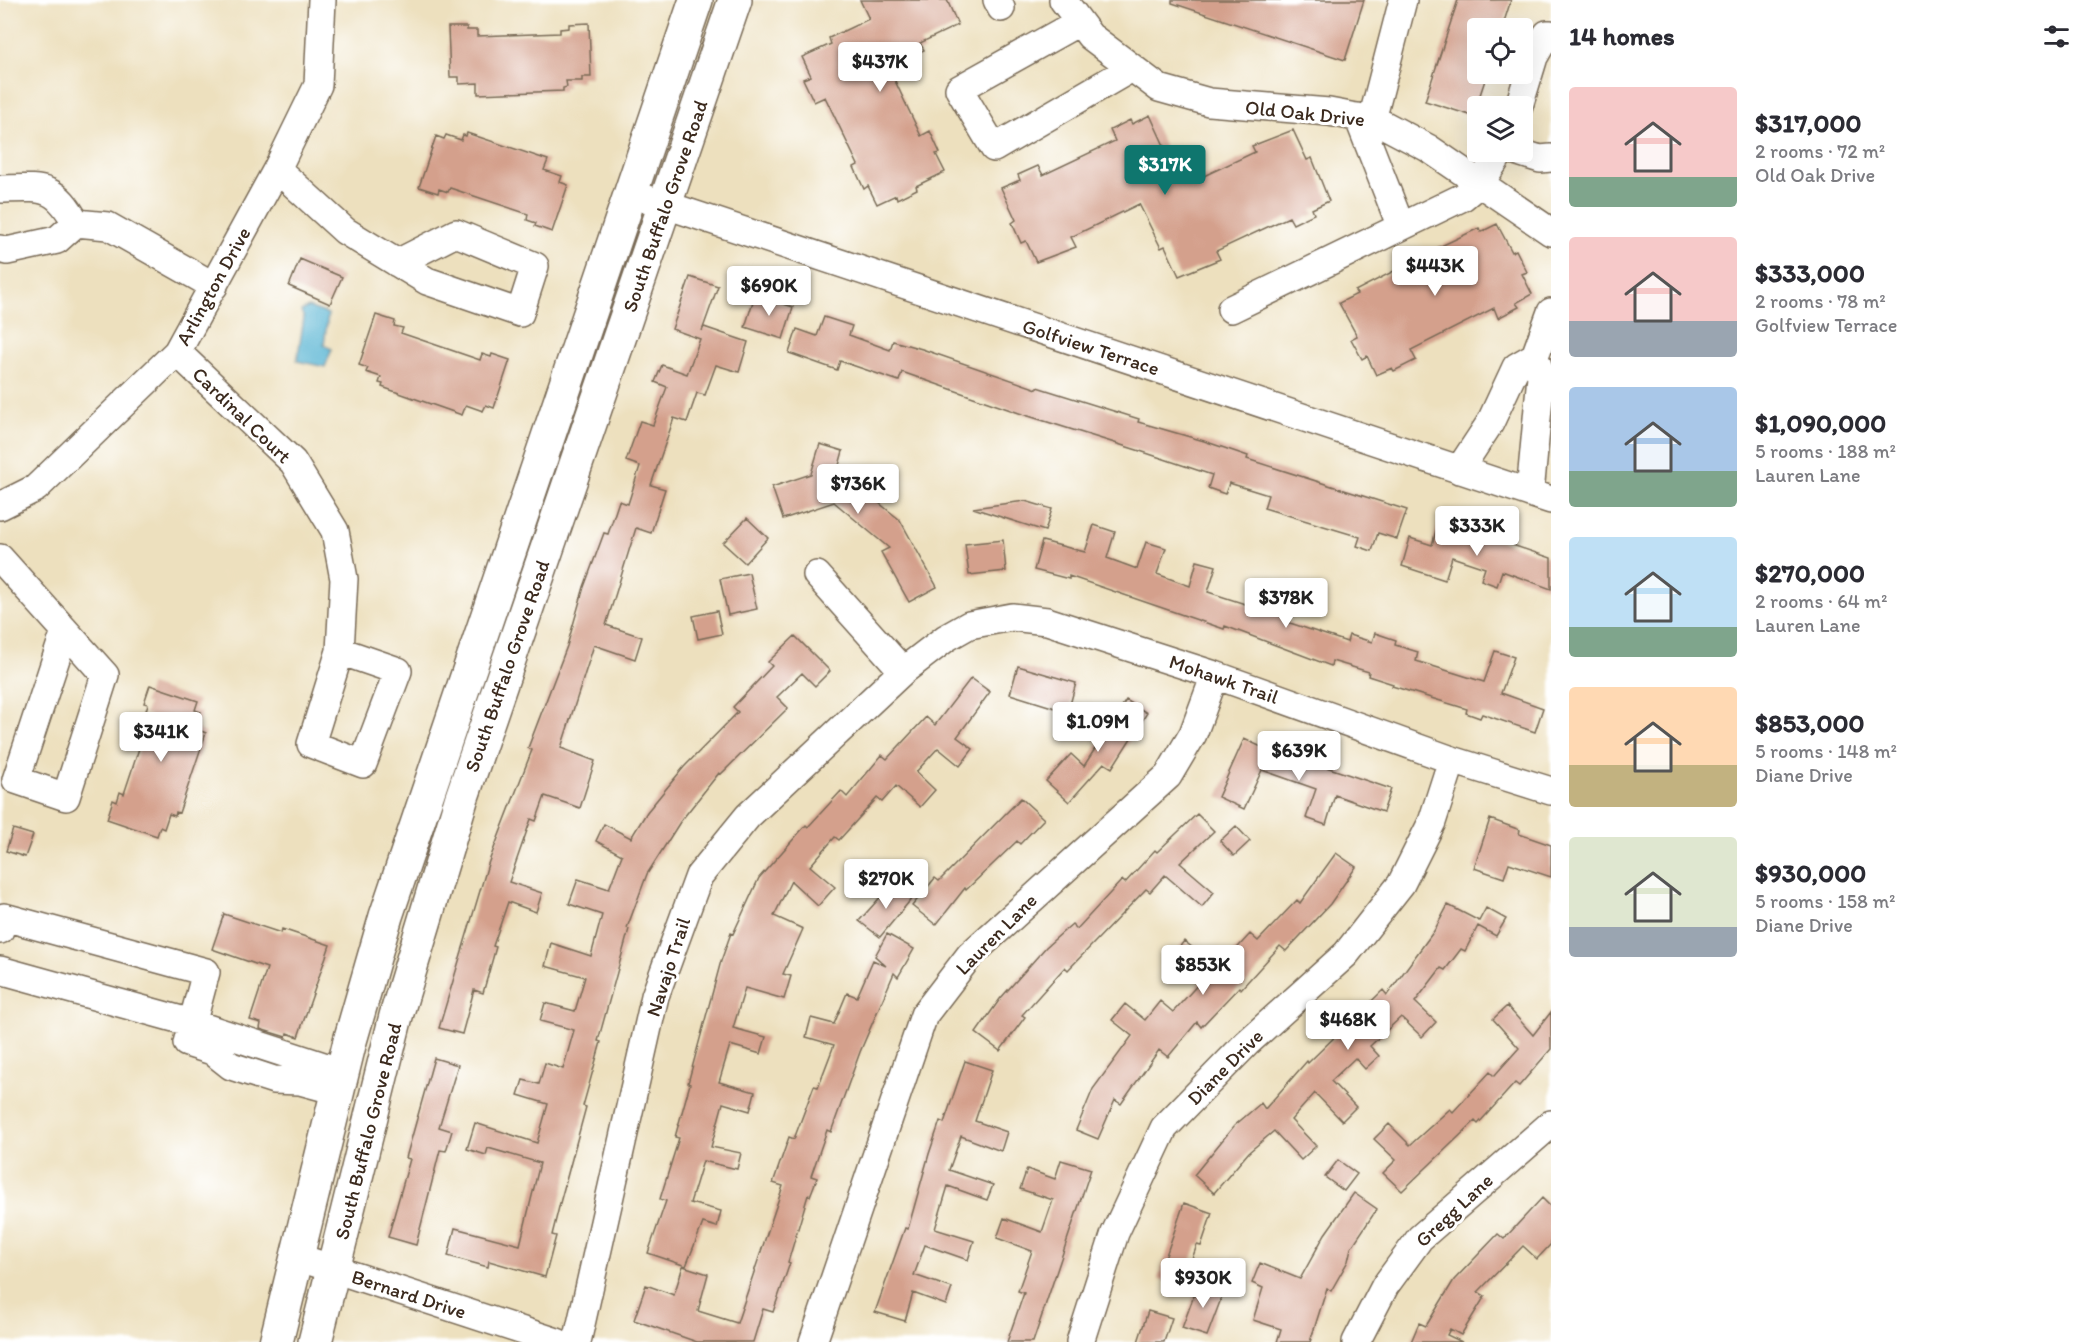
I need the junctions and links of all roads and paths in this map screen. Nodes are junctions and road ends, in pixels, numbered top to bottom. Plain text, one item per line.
1 (322, 0) edge
2 (696, 0) edge
3 (735, 0) edge
4 (1063, 0) edge
5 (1399, 4) edge
6 (1079, 22) junction
7 (1551, 34) edge
8 (1130, 69) junction
9 (1522, 96) edge
10 (1365, 119) junction
11 (1533, 157) edge
12 (1551, 158) edge
13 (1494, 162) edge
14 (277, 169) junction
15 (1481, 182) junction
16 (0, 189) edge
17 (630, 193) junction
18 (666, 206) junction
19 (76, 223) junction
20 (1401, 227) junction
21 (1551, 232) edge
22 (0, 249) edge
23 (397, 263) dead end
24 (214, 286) junction
25 (1231, 309) dead end
26 (1551, 312) edge
27 (177, 352) junction
28 (1535, 356) junction
29 (1459, 470) junction
30 (1541, 497) edge
31 (0, 506) edge
32 (0, 558) edge
33 (817, 575) dead end
34 (65, 631) junction
35 (340, 651) dead end
36 (903, 671) junction
37 (1215, 675) junction
38 (1452, 760) junction
39 (1551, 791) edge
40 (0, 930) edge
41 (0, 970) edge
42 (192, 1023) junction
43 (340, 1082) junction
44 (1551, 1124) edge
45 (297, 1257) junction
46 (333, 1269) junction
47 (276, 1342) edge
48 (315, 1342) edge
49 (557, 1342) edge
50 (577, 1342) edge
51 (813, 1342) edge
52 (1080, 1342) edge
53 (1356, 1342) edge

1 - 14 street, Arlington Drive
2 - 17 main road, South Buffalo Grove Road
3 - 18 main road, South Buffalo Grove Road
4 - 6 street, Old Oak Drive
5 - 10 street
6 - 8 street, Old Oak Drive
6 - 8 street
7 - 9 street
8 - 10 street, Old Oak Drive
10 - 15 street, Old Oak Drive
10 - 20 street
11 - 12 street
13 - 15 street
14 - 23 street
14 - 24 street, Arlington Drive
15 - 20 street
15 - 21 street, Old Oak Drive
16 - 19 street
17 - 18 street, Golfview Terrace
17 - 43 main road, South Buffalo Grove Road
18 - 29 street, Golfview Terrace
18 - 46 main road, South Buffalo Grove Road
19 - 22 street
19 - 24 street
20 - 25 street
24 - 27 street, Arlington Drive
26 - 28 street
27 - 31 street, Arlington Drive
27 - 35 street, Cardinal Court
28 - 29 street
28 - 30 street
29 - 30 street, Golfview Terrace
32 - 34 street
33 - 36 street
34 - 34 street
36 - 37 street, Mohawk Trail
36 - 50 street, Navajo Trail
37 - 38 street, Mohawk Trail
37 - 51 street, Lauren Lane
38 - 39 street, Mohawk Trail
38 - 52 street, Diane Drive
40 - 42 street
41 - 42 street
42 - 43 street
43 - 45 main road, South Buffalo Grove Road
44 - 53 street, Gregg Lane
45 - 46 street, Bernard Drive
45 - 47 main road, South Buffalo Grove Road
46 - 48 main road, South Buffalo Grove Road
46 - 49 street, Bernard Drive

